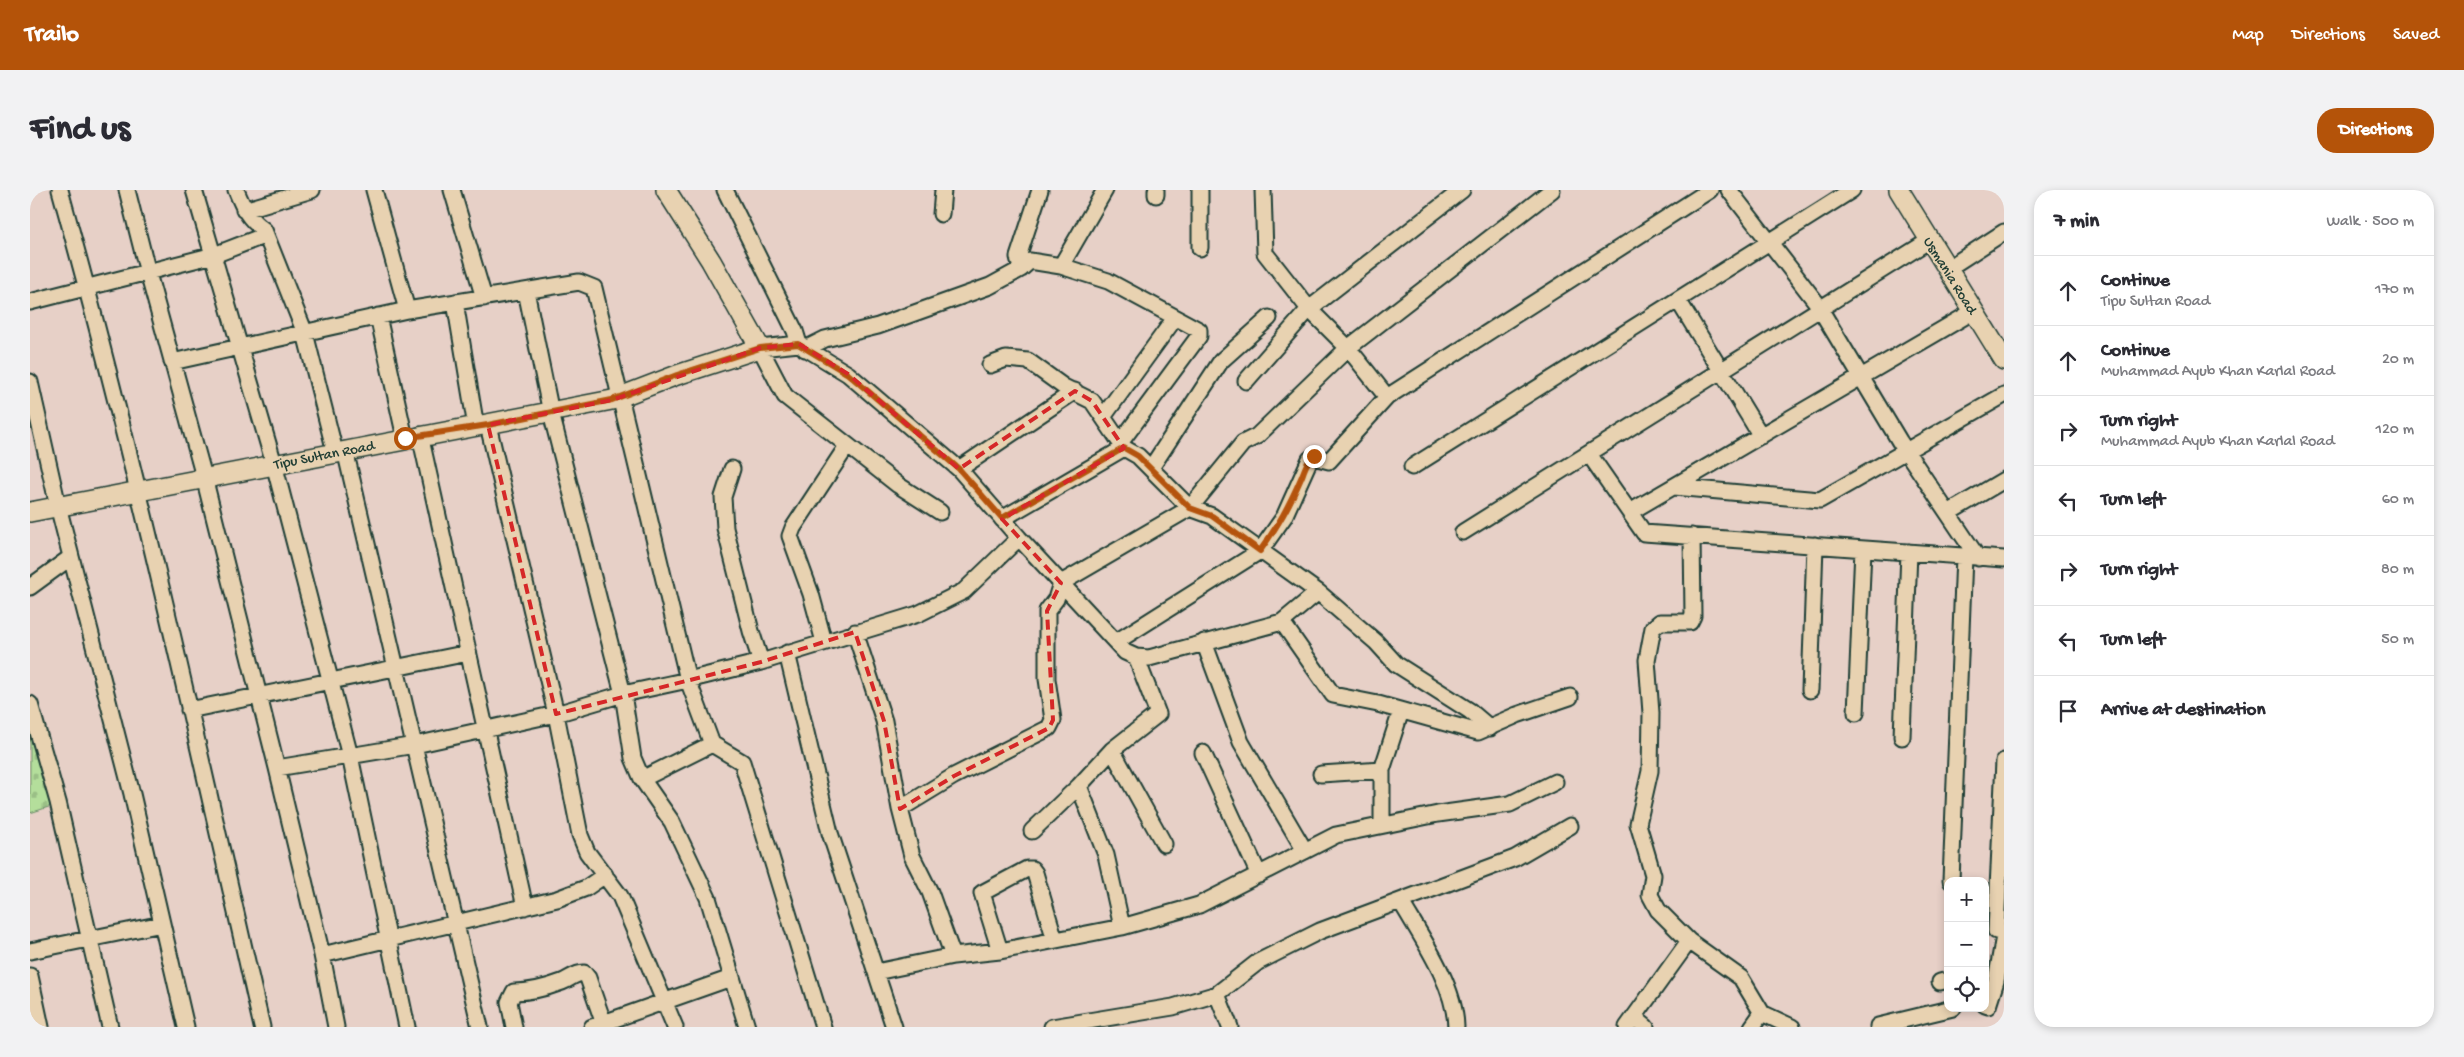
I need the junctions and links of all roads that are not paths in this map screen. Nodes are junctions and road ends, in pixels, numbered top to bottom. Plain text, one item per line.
1 (60, 190) edge
2 (127, 190) edge
3 (194, 190) edge
4 (236, 190) edge
5 (312, 190) edge
6 (374, 190) edge
7 (452, 190) edge
8 (666, 190) edge
9 (725, 190) edge
10 (943, 190) edge
11 (1040, 190) edge
12 (1105, 190) edge
13 (1200, 190) edge
14 (1263, 190) edge
15 (1462, 190) edge
16 (1552, 190) edge
17 (1710, 190) edge
18 (1730, 190) edge
19 (1852, 190) edge
20 (1899, 190) edge
21 (244, 210) junction
22 (941, 214) dead end
23 (2004, 232) edge
24 (266, 235) junction
25 (1930, 240) junction
26 (1770, 242) junction
27 (1200, 248) dead end
28 (214, 254) junction
29 (1061, 266) junction
30 (1021, 269) junction
31 (1948, 269) junction
32 (148, 273) junction
33 (88, 288) junction
34 (526, 291) junction
35 (484, 298) junction
36 (1678, 300) junction
37 (30, 302) edge
38 (455, 302) junction
39 (1309, 309) junction
40 (1820, 309) junction
41 (407, 310) junction
42 (1974, 311) junction
43 (378, 316) junction
44 (1175, 318) junction
45 (1269, 318) dead end
46 (305, 332) junction
47 (239, 347) junction
48 (802, 347) junction
49 (760, 348) junction
50 (1348, 348) junction
51 (2004, 360) edge
52 (172, 362) junction
53 (990, 366) dead end
54 (1721, 371) junction
55 (1862, 378) junction
56 (1246, 381) dead end
57 (30, 382) edge
58 (1074, 391) junction
59 (2004, 395) edge
60 (1388, 396) junction
61 (620, 397) junction
62 (552, 413) junction
63 (1103, 417) junction
64 (482, 426) junction
65 (1762, 436) junction
66 (412, 437) junction
67 (847, 446) junction
68 (1122, 446) junction
69 (340, 451) junction
70 (1906, 451) junction
71 (1589, 454) junction
72 (274, 464) junction
73 (1412, 467) dead end
74 (1151, 468) junction
75 (732, 469) dead end
76 (959, 469) junction
77 (204, 477) junction
78 (2004, 480) edge
79 (1674, 487) junction
80 (138, 490) junction
81 (58, 506) junction
82 (1190, 508) junction
83 (30, 512) edge
84 (940, 512) dead end
85 (1630, 512) junction
86 (1948, 513) junction
87 (1002, 518) junction
88 (1463, 532) dead end
89 (1692, 536) junction
90 (1019, 538) junction
91 (1815, 545) junction
92 (1863, 549) junction
93 (1260, 551) junction
94 (1909, 552) junction
95 (71, 557) junction
96 (1971, 557) junction
97 (2004, 559) edge
98 (1062, 583) junction
99 (30, 588) edge
100 (1318, 592) junction
101 (1282, 622) junction
102 (856, 632) junction
103 (824, 642) junction
104 (1116, 642) junction
105 (1204, 642) junction
106 (468, 653) junction
107 (787, 653) junction
108 (1136, 657) junction
109 (761, 662) junction
110 (396, 667) junction
111 (688, 680) junction
112 (330, 681) junction
113 (1810, 690) dead end
114 (623, 694) junction
115 (259, 696) junction
116 (1570, 697) dead end
117 (30, 704) edge
118 (190, 710) junction
119 (1401, 711) junction
120 (1856, 713) dead end
121 (556, 714) junction
122 (1490, 728) junction
123 (485, 729) junction
124 (1902, 737) dead end
125 (712, 744) junction
126 (415, 745) junction
127 (1112, 750) junction
128 (1203, 753) dead end
129 (350, 756) junction
130 (2004, 761) edge
131 (277, 768) junction
132 (1382, 770) junction
133 (1321, 774) dead end
134 (642, 779) junction
135 (1556, 782) dead end
136 (1079, 786) junction
137 (900, 808) junction
138 (1382, 824) junction
139 (1570, 826) dead end
140 (1032, 831) dead end
141 (1164, 844) dead end
142 (1305, 851) junction
143 (605, 875) junction
144 (1259, 875) junction
145 (1951, 877) edge
146 (1401, 902) junction
147 (525, 907) junction
148 (456, 923) junction
149 (162, 924) junction
150 (1122, 927) junction
151 (2004, 932) edge
152 (2004, 936) edge
153 (90, 939) junction
154 (388, 939) junction
155 (1055, 940) junction
156 (1689, 941) junction
157 (30, 950) edge
158 (1000, 951) junction
159 (322, 955) junction
160 (953, 956) junction
161 (876, 972) junction
162 (30, 976) edge
163 (1995, 977) edge
164 (732, 978) junction
165 (1217, 994) junction
166 (666, 1000) junction
167 (1989, 1002) edge
168 (1944, 1010) edge
169 (1762, 1013) junction
170 (1629, 1024) edge
171 (600, 1026) edge
172 (1878, 1026) dead end
173 (41, 1027) edge
174 (110, 1027) edge
175 (186, 1027) edge
176 (262, 1027) edge
177 (336, 1027) edge
178 (407, 1027) edge
179 (480, 1027) edge
180 (514, 1027) edge
181 (675, 1027) edge
182 (747, 1027) edge
183 (823, 1027) edge
184 (894, 1027) edge
185 (1052, 1027) edge
186 (1230, 1027) edge
187 (1456, 1027) edge
188 (1646, 1027) edge
189 (1752, 1027) edge
190 (1792, 1027) edge

1 - 33 street
2 - 32 street
3 - 28 street
4 - 21 street
5 - 21 street
6 - 41 street
7 - 35 street
8 - 49 main road
9 - 48 street
10 - 22 street
11 - 30 street
12 - 29 street
13 - 27 street
14 - 39 street
15 - 39 street
16 - 50 street
17 - 60 street
18 - 26 street
19 - 26 street
20 - 25 main road, Usmania Road
21 - 24 street
23 - 31 street
24 - 28 street
24 - 46 street
25 - 31 main road, Usmania Road
25 - 40 street
26 - 36 street
26 - 40 street
28 - 32 street
28 - 47 street
29 - 30 street
29 - 44 street
30 - 48 street
31 - 42 main road, Usmania Road
32 - 33 street
32 - 52 street
33 - 37 street
33 - 80 street
34 - 35 street
34 - 61 street
34 - 62 street
35 - 38 street
36 - 54 street
36 - 73 street
38 - 41 street
38 - 64 street
39 - 50 street
39 - 56 street
40 - 54 street
40 - 55 street
41 - 43 street
42 - 51 main road, Usmania Road
42 - 55 street
43 - 46 street
43 - 66 street
44 - 63 street
44 - 68 street
45 - 74 street
46 - 47 street
46 - 69 street
47 - 52 street
47 - 72 street
48 - 49 street
48 - 76 street
49 - 61 main road, Tipu Sultan Road
49 - 67 street
50 - 60 street
50 - 82 street
52 - 77 street
53 - 58 street
54 - 65 street
54 - 71 street
55 - 65 street
55 - 70 street
57 - 81 street
58 - 63 street
58 - 76 street
59 - 70 street
60 - 93 street
61 - 62 main road, Tipu Sultan Road
61 - 111 street
62 - 64 main road, Tipu Sultan Road
62 - 114 street
63 - 68 street
64 - 66 main road, Tipu Sultan Road
64 - 121 street
65 - 79 street
66 - 69 main road, Tipu Sultan Road
66 - 106 street
67 - 84 street
67 - 103 street
68 - 74 street
68 - 87 street
69 - 72 main road, Tipu Sultan Road
69 - 110 street
70 - 79 street
70 - 86 street
71 - 85 street
71 - 88 street
72 - 77 main road, Tipu Sultan Road
72 - 112 street
74 - 82 street
75 - 109 street
76 - 87 street
77 - 80 main road, Tipu Sultan Road
77 - 115 street
78 - 86 street
79 - 85 street
80 - 81 main road, Tipu Sultan Road
80 - 118 street
81 - 83 main road, Tipu Sultan Road
81 - 95 street
82 - 93 street
82 - 98 street
85 - 89 street
86 - 96 street
87 - 90 street
89 - 91 street
89 - 156 street
90 - 98 street
90 - 102 street
91 - 92 street
91 - 113 street
92 - 94 street
92 - 120 street
93 - 100 street
93 - 104 street
94 - 96 street
94 - 124 street
95 - 99 street
95 - 149 street
96 - 97 street
96 - 145 street
98 - 104 street
98 - 137 street
100 - 101 street
100 - 122 street
101 - 105 street
101 - 119 street
102 - 103 street
102 - 137 street
103 - 107 street
104 - 108 street
105 - 108 street
105 - 142 street
106 - 110 street
106 - 123 street
107 - 109 street
107 - 161 street
108 - 127 street
109 - 111 street
110 - 112 street
110 - 126 street
111 - 114 street
111 - 125 street
112 - 115 street
112 - 129 street
114 - 121 street
114 - 134 street
115 - 118 street
115 - 131 street
116 - 122 street
117 - 153 street
118 - 176 street
119 - 122 street
119 - 132 street
121 - 123 street
121 - 143 street
123 - 126 street
123 - 147 street
125 - 134 street
125 - 183 street
126 - 129 street
126 - 148 street
127 - 136 street
127 - 141 street
128 - 144 street
129 - 131 street
129 - 154 street
130 - 151 street
131 - 159 street
132 - 133 street
132 - 138 street
134 - 164 street
135 - 138 street
136 - 140 street
136 - 150 street
137 - 160 street
138 - 142 street
139 - 146 street
142 - 144 street
143 - 147 street
143 - 166 street
144 - 150 street
146 - 165 street
146 - 187 street
147 - 148 street
148 - 154 street
148 - 179 street
149 - 153 street
149 - 175 street
150 - 155 street
152 - 163 street
153 - 157 street
153 - 174 street
154 - 159 street
154 - 178 street
155 - 158 street
155 - 158 street
156 - 169 street
156 - 170 street
158 - 160 street
159 - 177 street
160 - 161 street
161 - 184 street
162 - 173 street
163 - 167 street
164 - 166 street
164 - 182 street
165 - 185 street
165 - 186 street
166 - 171 street
166 - 181 street
168 - 172 street
169 - 189 street
169 - 190 street
170 - 188 street
171 - 180 street

